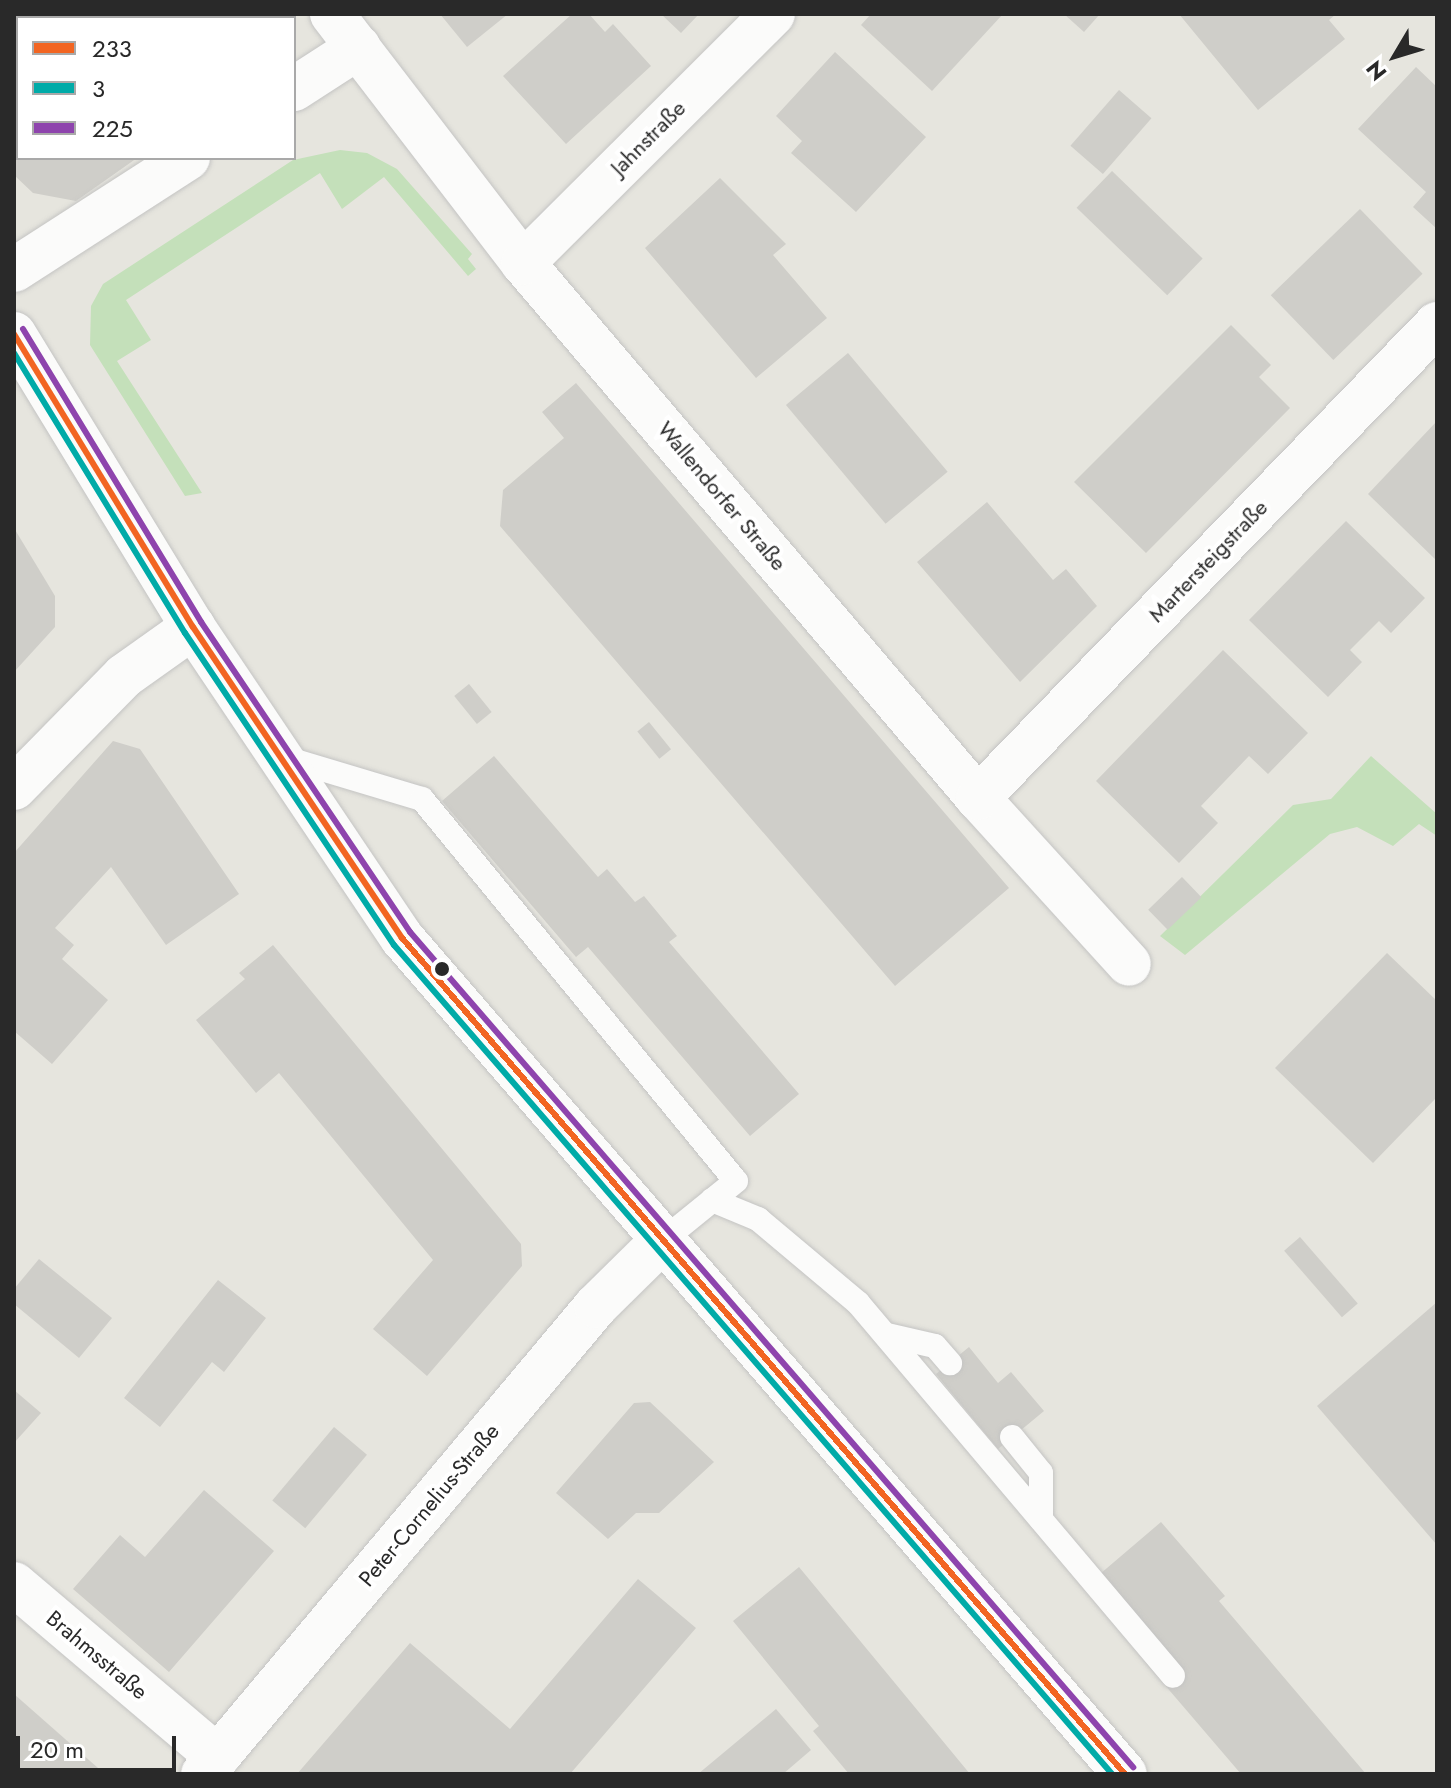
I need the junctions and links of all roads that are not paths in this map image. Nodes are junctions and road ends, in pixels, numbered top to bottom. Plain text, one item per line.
1 (332, 14) edge
2 (773, 14) edge
3 (359, 47) junction
4 (296, 88) edge
5 (185, 160) edge
6 (523, 263) junction
7 (14, 270) edge
8 (1437, 324) edge
9 (14, 334) edge
10 (193, 627) junction
11 (278, 756) junction
12 (14, 788) edge
13 (978, 798) junction
14 (1129, 964) dead end
15 (712, 1200) junction
16 (661, 1242) junction
17 (887, 1335) junction
18 (950, 1363) dead end
19 (1012, 1437) dead end
20 (1041, 1519) junction
21 (14, 1584) edge
22 (1173, 1676) dead end
23 (210, 1766) edge
24 (1125, 1774) edge

1 - 3 street, Wallendorfer Straße
2 - 6 street, Jahnstraße
3 - 4 street
3 - 6 street, Wallendorfer Straße
5 - 7 street
6 - 13 street, Wallendorfer Straße
8 - 13 street, Martersteigstraße
9 - 10 street
10 - 11 street
10 - 12 street
11 - 15 lane
11 - 16 street
13 - 14 street, Wallendorfer Straße
15 - 16 lane
15 - 17 lane
16 - 23 street, Peter-Cornelius-Straße
16 - 24 street
17 - 18 lane
17 - 20 lane
19 - 20 lane
20 - 22 lane
21 - 23 street, Brahmsstraße

